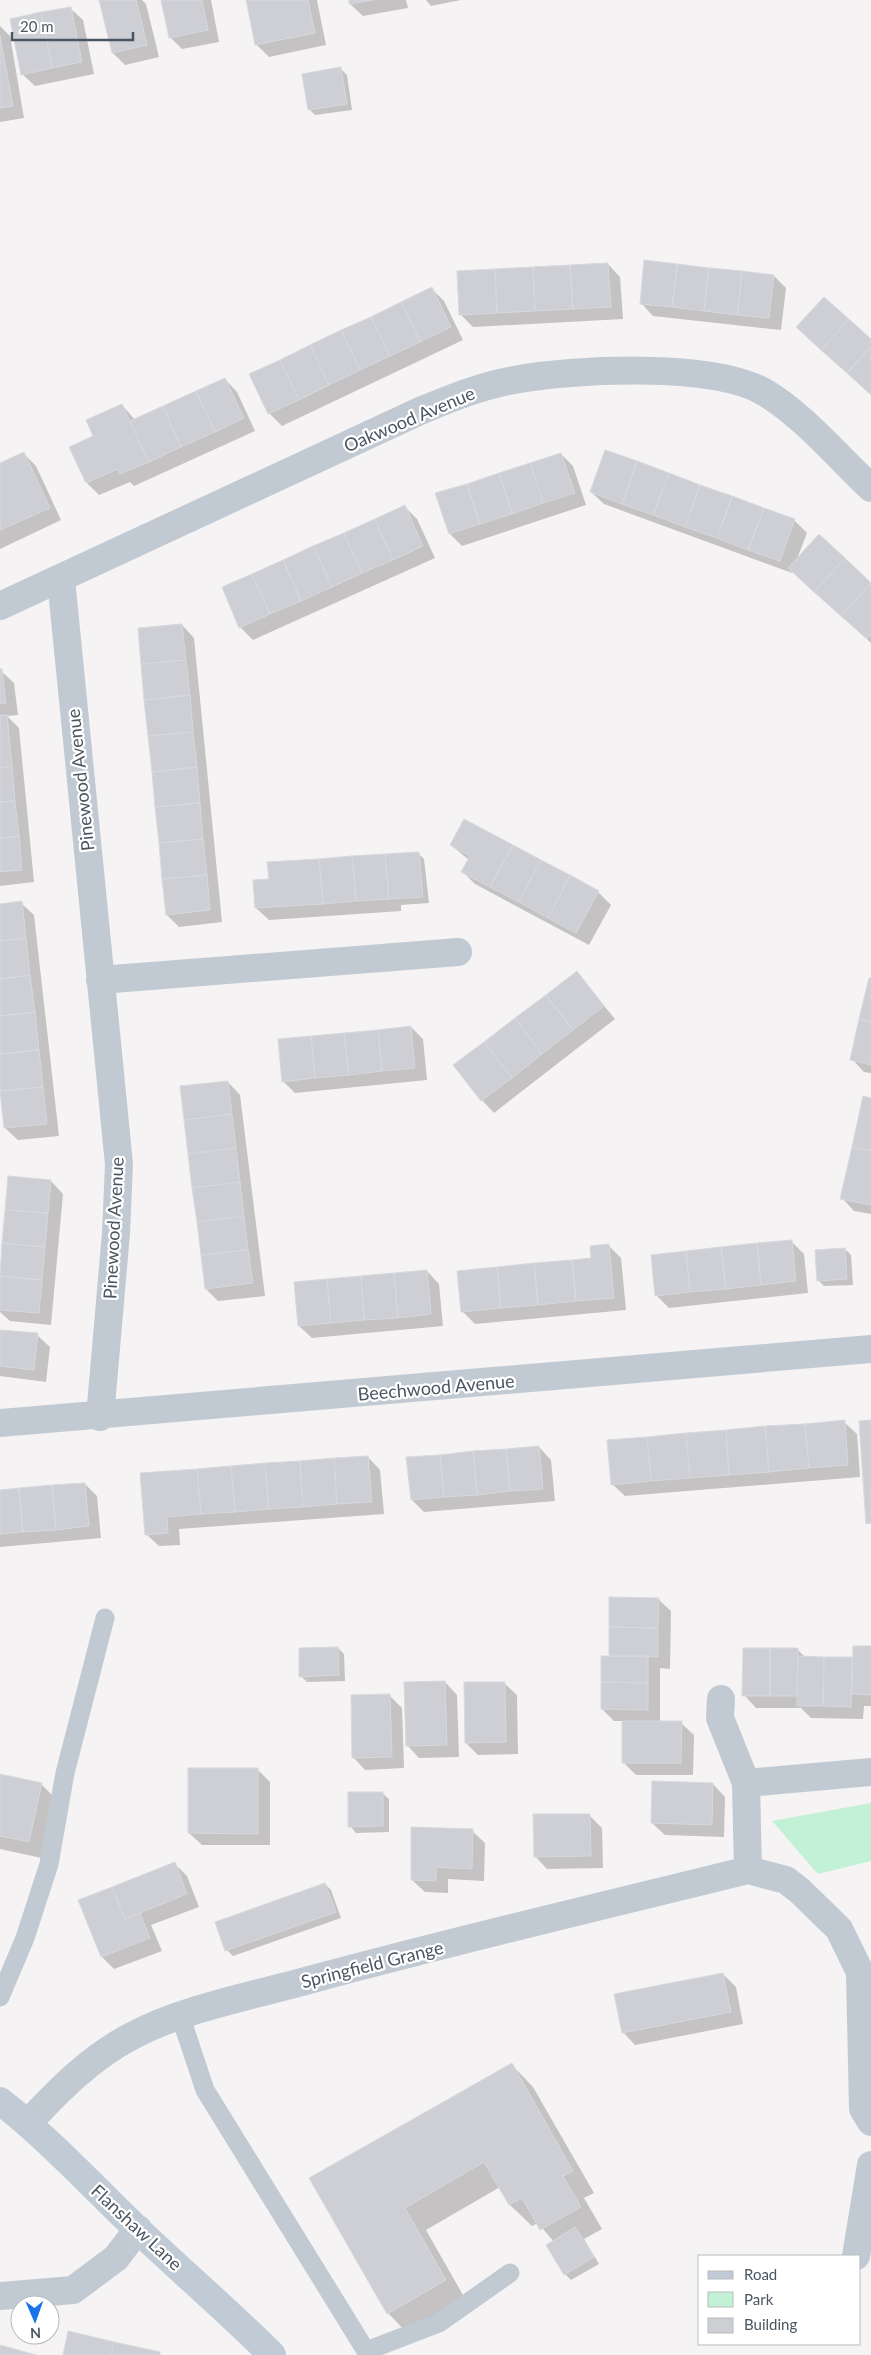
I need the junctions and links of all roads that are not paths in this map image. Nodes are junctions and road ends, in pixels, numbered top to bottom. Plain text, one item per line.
1 (871, 488) edge
2 (61, 579) junction
3 (0, 606) edge
4 (458, 952) dead end
5 (100, 980) junction
6 (871, 1349) edge
7 (100, 1416) junction
8 (0, 1423) edge
9 (105, 1618) dead end
10 (721, 1699) dead end
11 (871, 1772) edge
12 (746, 1783) junction
13 (748, 1870) junction
14 (0, 1996) edge
15 (180, 2015) junction
16 (0, 2101) edge
17 (871, 2122) edge
18 (28, 2124) junction
19 (871, 2165) edge
20 (138, 2229) junction
21 (856, 2255) edge
22 (510, 2273) dead end
23 (0, 2296) edge
24 (272, 2355) edge

1 - 2 street, Oakwood Avenue
2 - 3 street, Oakwood Avenue
2 - 5 street, Pinewood Avenue
4 - 5 street
5 - 7 street, Pinewood Avenue
6 - 7 street, Beechwood Avenue
7 - 8 street, Beechwood Avenue
9 - 14 lane
10 - 12 street
11 - 12 street
12 - 13 street
13 - 15 street, Springfield Grange
13 - 17 street, Springfield Grange
15 - 18 street, Springfield Grange
15 - 22 lane
16 - 18 street, Flanshaw Lane
18 - 20 street, Flanshaw Lane
19 - 21 street
20 - 23 street
20 - 24 street, Flanshaw Lane

